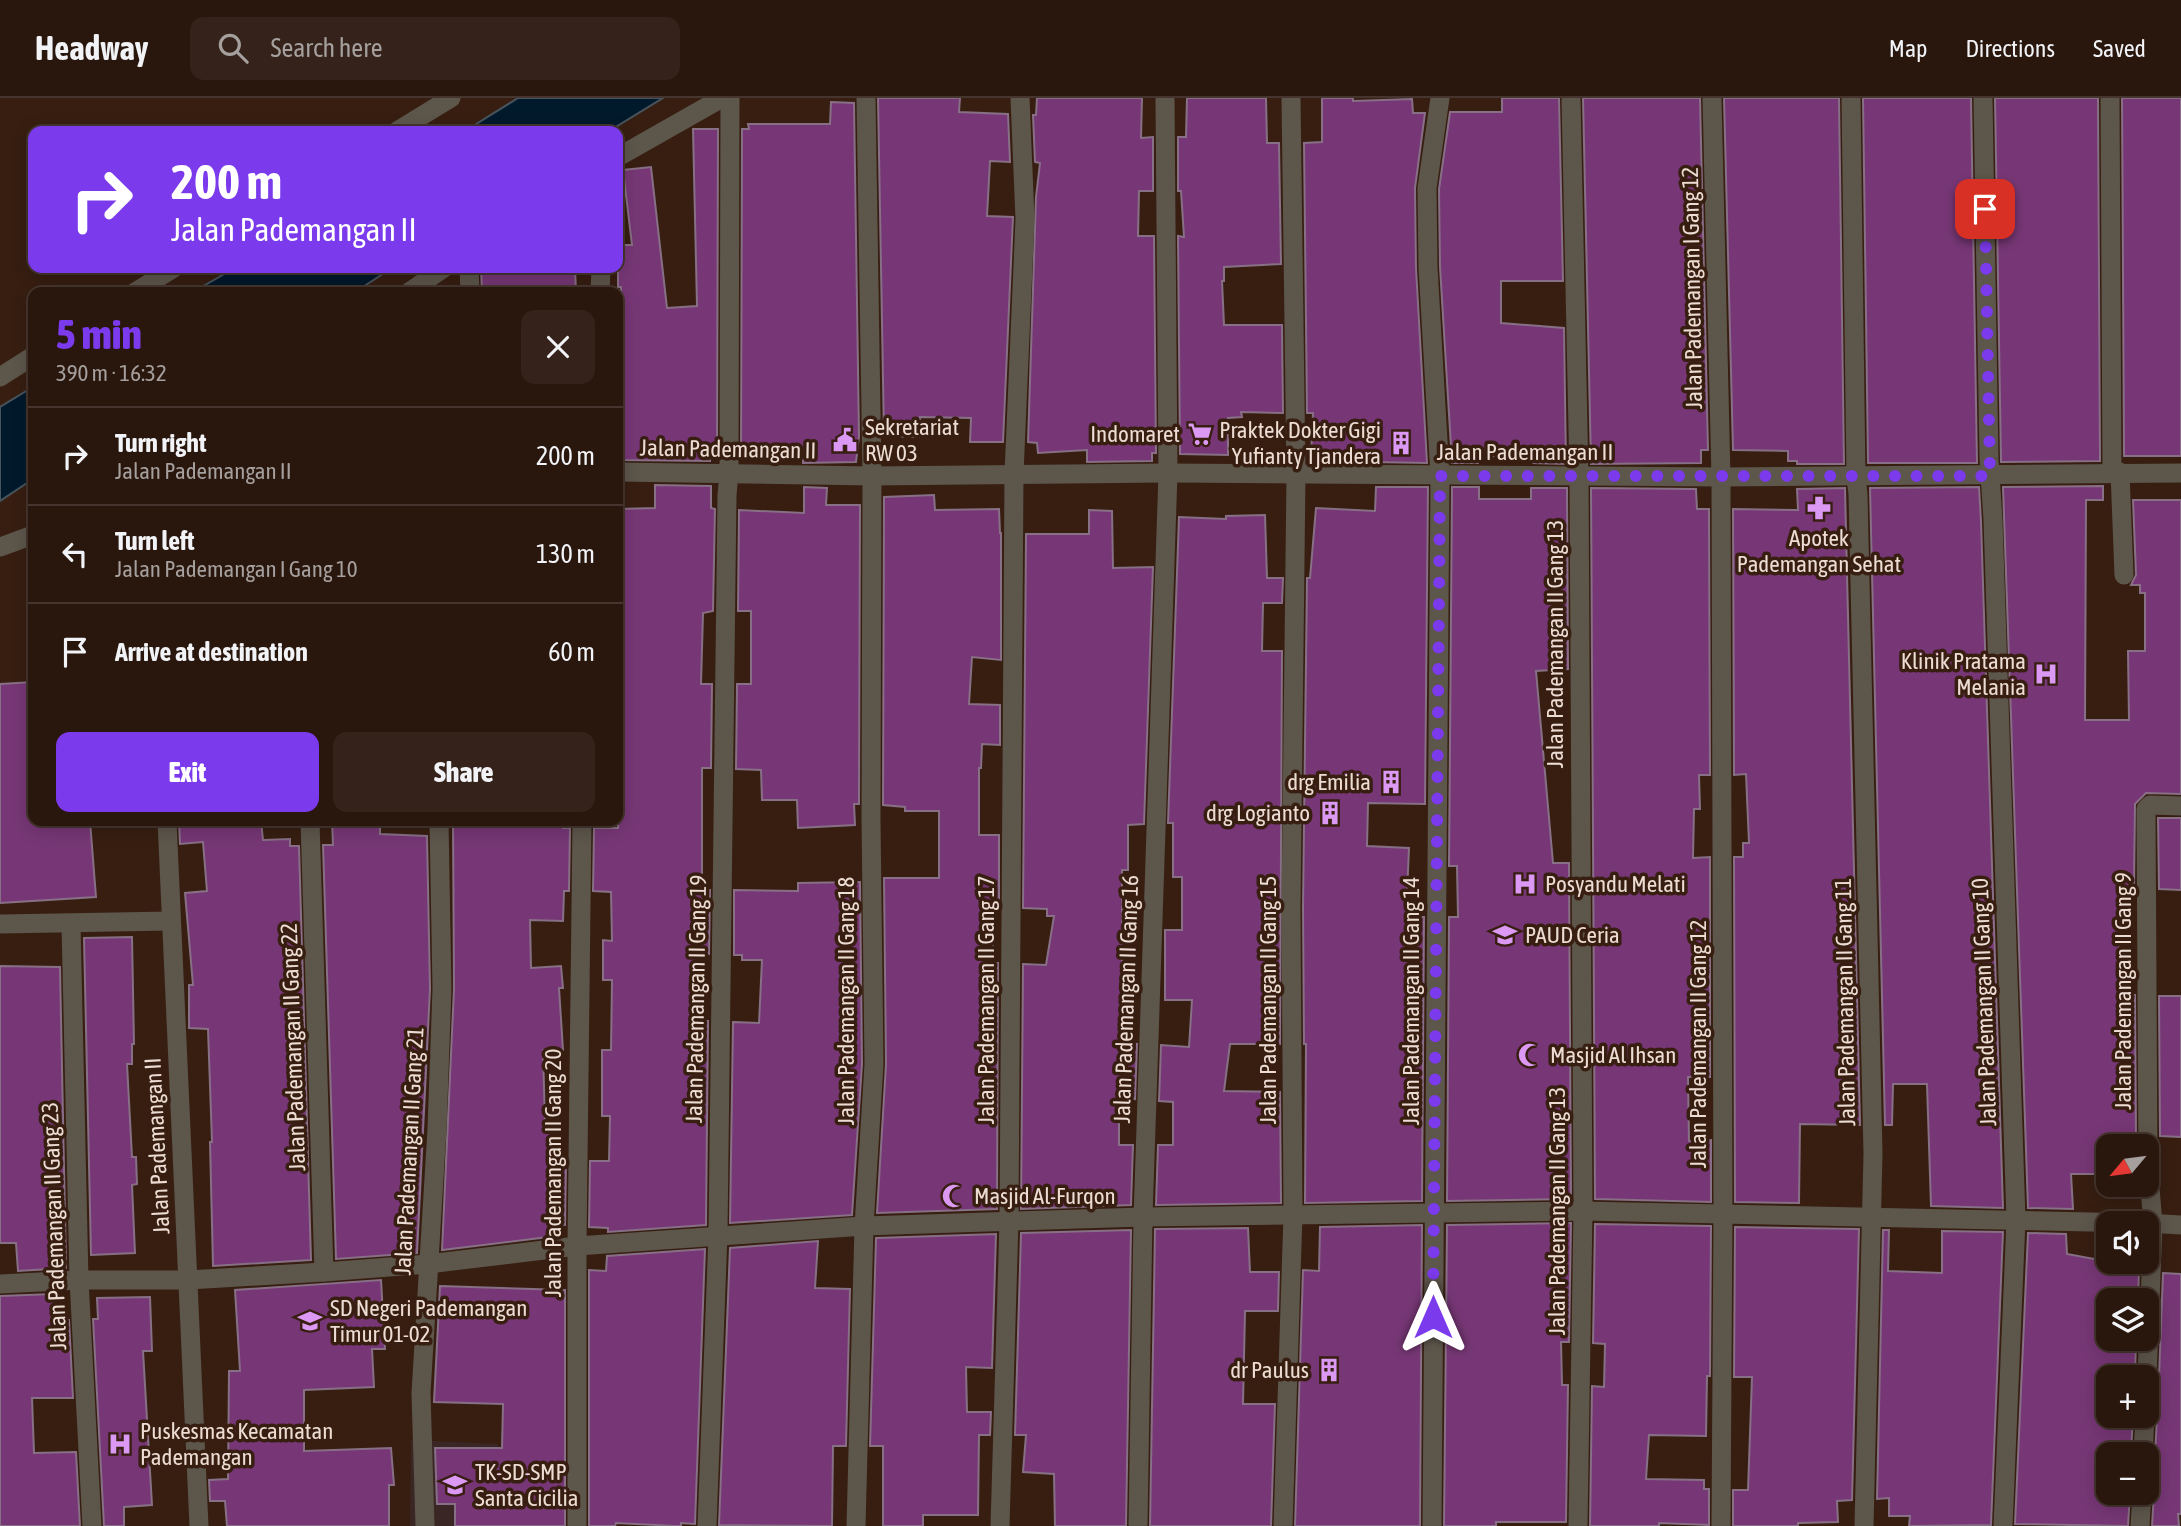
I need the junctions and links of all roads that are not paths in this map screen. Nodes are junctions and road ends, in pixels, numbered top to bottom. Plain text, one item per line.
1 (451, 98) edge
2 (722, 98) edge
3 (730, 98) edge
4 (866, 98) edge
5 (1020, 98) edge
6 (1165, 98) edge
7 (1291, 98) edge
8 (1440, 98) edge
9 (1571, 98) edge
10 (1712, 98) edge
11 (1850, 98) edge
12 (1983, 98) edge
13 (2110, 98) edge
14 (405, 126) edge
15 (623, 154) edge
16 (166, 273) edge
17 (437, 273) edge
18 (143, 287) edge
19 (416, 287) edge
20 (28, 359) edge
21 (0, 377) edge
22 (623, 472) edge
23 (2116, 472) junction
24 (729, 473) junction
25 (1168, 473) junction
26 (2181, 473) edge
27 (1014, 474) junction
28 (1296, 474) junction
29 (872, 476) junction
30 (1440, 476) junction
31 (1990, 476) junction
32 (1579, 477) junction
33 (1721, 477) junction
34 (1856, 477) junction
35 (28, 538) edge
36 (0, 547) edge
37 (2124, 575) dead end
38 (2181, 806) edge
39 (167, 826) edge
40 (310, 826) edge
41 (439, 826) edge
42 (582, 826) edge
43 (171, 921) junction
44 (0, 923) edge
45 (71, 924) junction
46 (1583, 1211) junction
47 (2146, 1211) edge
48 (1434, 1213) junction
49 (1293, 1214) junction
50 (1723, 1215) junction
51 (1143, 1217) junction
52 (1873, 1217) junction
53 (2016, 1220) junction
54 (1009, 1221) junction
55 (2096, 1222) edge
56 (2159, 1224) edge
57 (2181, 1225) edge
58 (864, 1226) junction
59 (718, 1234) junction
60 (577, 1246) junction
61 (428, 1264) junction
62 (324, 1272) junction
63 (2146, 1274) edge
64 (79, 1280) junction
65 (188, 1280) junction
66 (0, 1284) edge
67 (2147, 1365) edge
68 (2141, 1505) edge
69 (92, 1526) edge
70 (199, 1526) edge
71 (425, 1526) edge
72 (576, 1526) edge
73 (707, 1526) edge
74 (856, 1526) edge
75 (1000, 1526) edge
76 (1138, 1526) edge
77 (1283, 1526) edge
78 (1432, 1526) edge
79 (1578, 1526) edge
80 (1721, 1526) edge
81 (1864, 1526) edge
82 (2003, 1526) edge
83 (2140, 1526) edge

1 - 14 street
2 - 15 street
3 - 24 street, Jalan Pademangan II Gang 19
4 - 29 street, Jalan Pademangan II Gang 18
5 - 27 street, Jalan Pademangan II Gang 17
6 - 25 street, Jalan Pademangan II Gang 16
7 - 28 street, Jalan Pademangan II Gang 15
8 - 30 street, Jalan Pademangan II Gang 14
9 - 32 street, Jalan Pademangan II Gang 13
10 - 33 street, Jalan Pademangan I Gang 12
11 - 34 street, Jalan Pademangan II Gang 11
12 - 31 street, Jalan Pademangan II Gang 10
13 - 23 street
16 - 18 street
17 - 19 street
20 - 21 street
22 - 24 street, Jalan Pademangan II
23 - 26 street, Jalan Pademangan II
23 - 31 street, Jalan Pademangan II
23 - 37 street
24 - 29 street, Jalan Pademangan II
24 - 59 street, Jalan Pademangan II Gang 19
25 - 27 street, Jalan Pademangan II
25 - 28 street, Jalan Pademangan II
25 - 51 street, Jalan Pademangan II Gang 16
27 - 29 street, Jalan Pademangan II
27 - 54 street, Jalan Pademangan II Gang 17
28 - 30 street, Jalan Pademangan II
28 - 49 street, Jalan Pademangan II Gang 15
29 - 58 street, Jalan Pademangan II Gang 18
30 - 32 street, Jalan Pademangan II
30 - 48 street, Jalan Pademangan II Gang 14
31 - 34 street, Jalan Pademangan II
31 - 53 street, Jalan Pademangan II Gang 10
32 - 33 street, Jalan Pademangan II
32 - 46 street, Jalan Pademangan II Gang 13
33 - 34 street, Jalan Pademangan II
33 - 50 street, Jalan Pademangan II Gang 12
34 - 52 street, Jalan Pademangan II Gang 11
35 - 36 street
38 - 47 street, Jalan Pademangan II Gang 9
39 - 43 street, Jalan Pademangan II
40 - 62 street, Jalan Pademangan II Gang 22
41 - 61 street, Jalan Pademangan II Gang 21
42 - 60 street, Jalan Pademangan II Gang 20
43 - 45 street
43 - 65 street, Jalan Pademangan II
44 - 45 street
45 - 64 street, Jalan Pademangan II Gang 23
46 - 48 street
46 - 50 street
46 - 79 street, Jalan Pademangan II Gang 13
48 - 49 street
48 - 78 street, Jalan Pademangan II Gang 14
49 - 51 street
49 - 77 street, Jalan Pademangan II Gang 15
50 - 52 street
50 - 80 street, Jalan Pademangan II Gang 12
51 - 54 street
51 - 76 street, Jalan Pademangan II Gang 16
52 - 53 street
52 - 81 street, Jalan Pademangan II Gang 11
53 - 55 street
53 - 82 street, Jalan Pademangan II Gang 10
54 - 58 street
54 - 75 street, Jalan Pademangan II Gang 17
56 - 57 street
58 - 59 street
58 - 74 street, Jalan Pademangan II Gang 18
59 - 60 street
59 - 73 street, Jalan Pademangan II Gang 19
60 - 61 street
60 - 72 street, Jalan Pademangan II Gang 20
61 - 62 street
61 - 71 street, Jalan Pademangan II Gang 21
62 - 65 street
63 - 67 street, Jalan Pademangan II Gang 9
64 - 65 street
64 - 66 street
64 - 69 street, Jalan Pademangan II Gang 23
65 - 70 street
68 - 83 street

